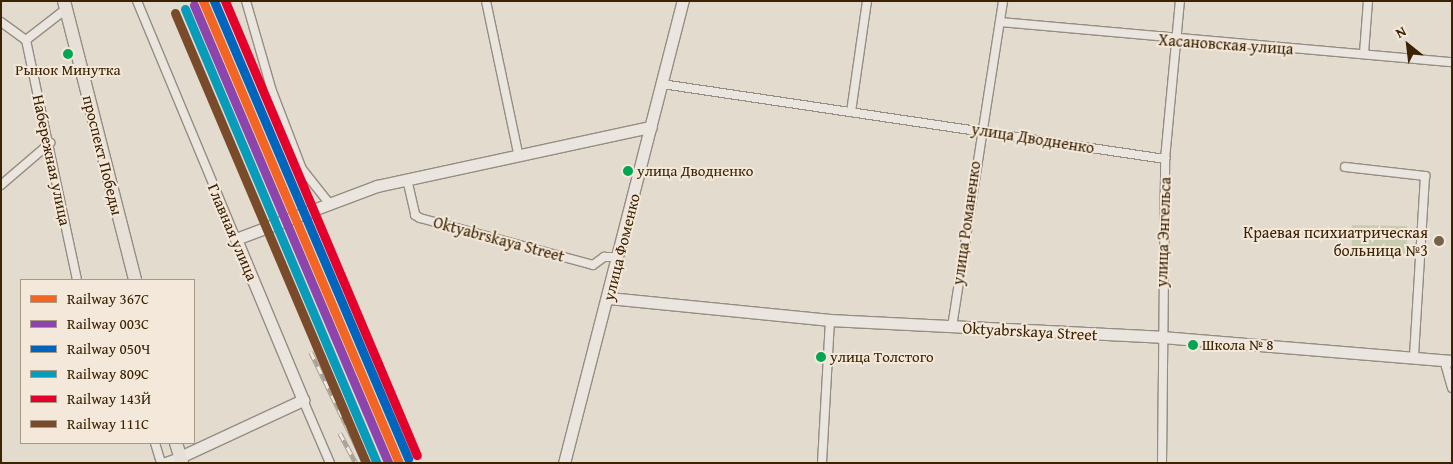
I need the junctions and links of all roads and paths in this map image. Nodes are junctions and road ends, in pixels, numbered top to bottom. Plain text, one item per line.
1 (137, 1) edge
2 (246, 1) edge
3 (486, 1) edge
4 (683, 1) edge
5 (867, 1) edge
6 (1004, 1) edge
7 (1180, 1) edge
8 (1368, 1) edge
9 (65, 5) edge
10 (1, 22) edge
11 (1000, 22) junction
12 (26, 40) junction
13 (1176, 41) junction
14 (1364, 53) junction
15 (1452, 62) edge
16 (662, 84) junction
17 (851, 112) junction
18 (651, 127) junction
19 (980, 130) junction
20 (50, 143) junction
21 (519, 157) junction
22 (1166, 159) junction
23 (1345, 167) dead end
24 (407, 179) junction
25 (1, 185) edge
26 (329, 203) junction
27 (236, 240) junction
28 (617, 257) junction
29 (77, 279) edge
30 (134, 279) edge
31 (608, 298) junction
32 (830, 320) junction
33 (952, 327) junction
34 (1160, 337) junction
35 (1414, 357) junction
36 (1448, 360) edge
37 (1452, 388) edge
38 (303, 400) junction
39 (155, 444) edge
40 (176, 444) edge
41 (181, 460) edge
42 (162, 463) edge
43 (330, 463) edge
44 (564, 463) edge
45 (822, 463) edge
46 (1162, 463) edge

1 - 27 street, Главная улица
2 - 26 street
3 - 21 street
4 - 16 main road, улица Фоменко
5 - 17 street
6 - 11 street, улица Романенко
7 - 13 street, улица Энгельса
8 - 14 street
9 - 12 street
9 - 30 main road, проспект Победы
10 - 12 street
11 - 13 street, Хасановская улица
11 - 19 street, улица Романенко
12 - 20 street, Набережная улица
13 - 14 street, Хасановская улица
13 - 22 street, улица Энгельса
14 - 15 street, Хасановская улица
16 - 17 street, улица Дводненко
16 - 18 main road, улица Фоменко
17 - 19 street, улица Дводненко
18 - 21 main road
18 - 28 main road, улица Фоменко
19 - 22 street, улица Дводненко
19 - 33 street, улица Романенко
20 - 25 street
20 - 29 street, Набережная улица
21 - 24 main road
22 - 34 street, улица Энгельса
23 - 35 street
24 - 26 main road
24 - 28 street, Oktyabrskaya Street
26 - 27 main road
27 - 38 main road, Главная улица
28 - 31 main road, улица Фоменко
31 - 32 main road, Oktyabrskaya Street
31 - 44 main road, улица Фоменко
32 - 33 main road, Oktyabrskaya Street
32 - 45 street
33 - 34 main road, Oktyabrskaya Street
34 - 35 main road, Oktyabrskaya Street
34 - 46 street, улица Энгельса
35 - 36 main road, Oktyabrskaya Street
36 - 37 street
38 - 41 main road
38 - 43 street, Главная улица
39 - 42 street
40 - 41 main road
41 - 42 street

